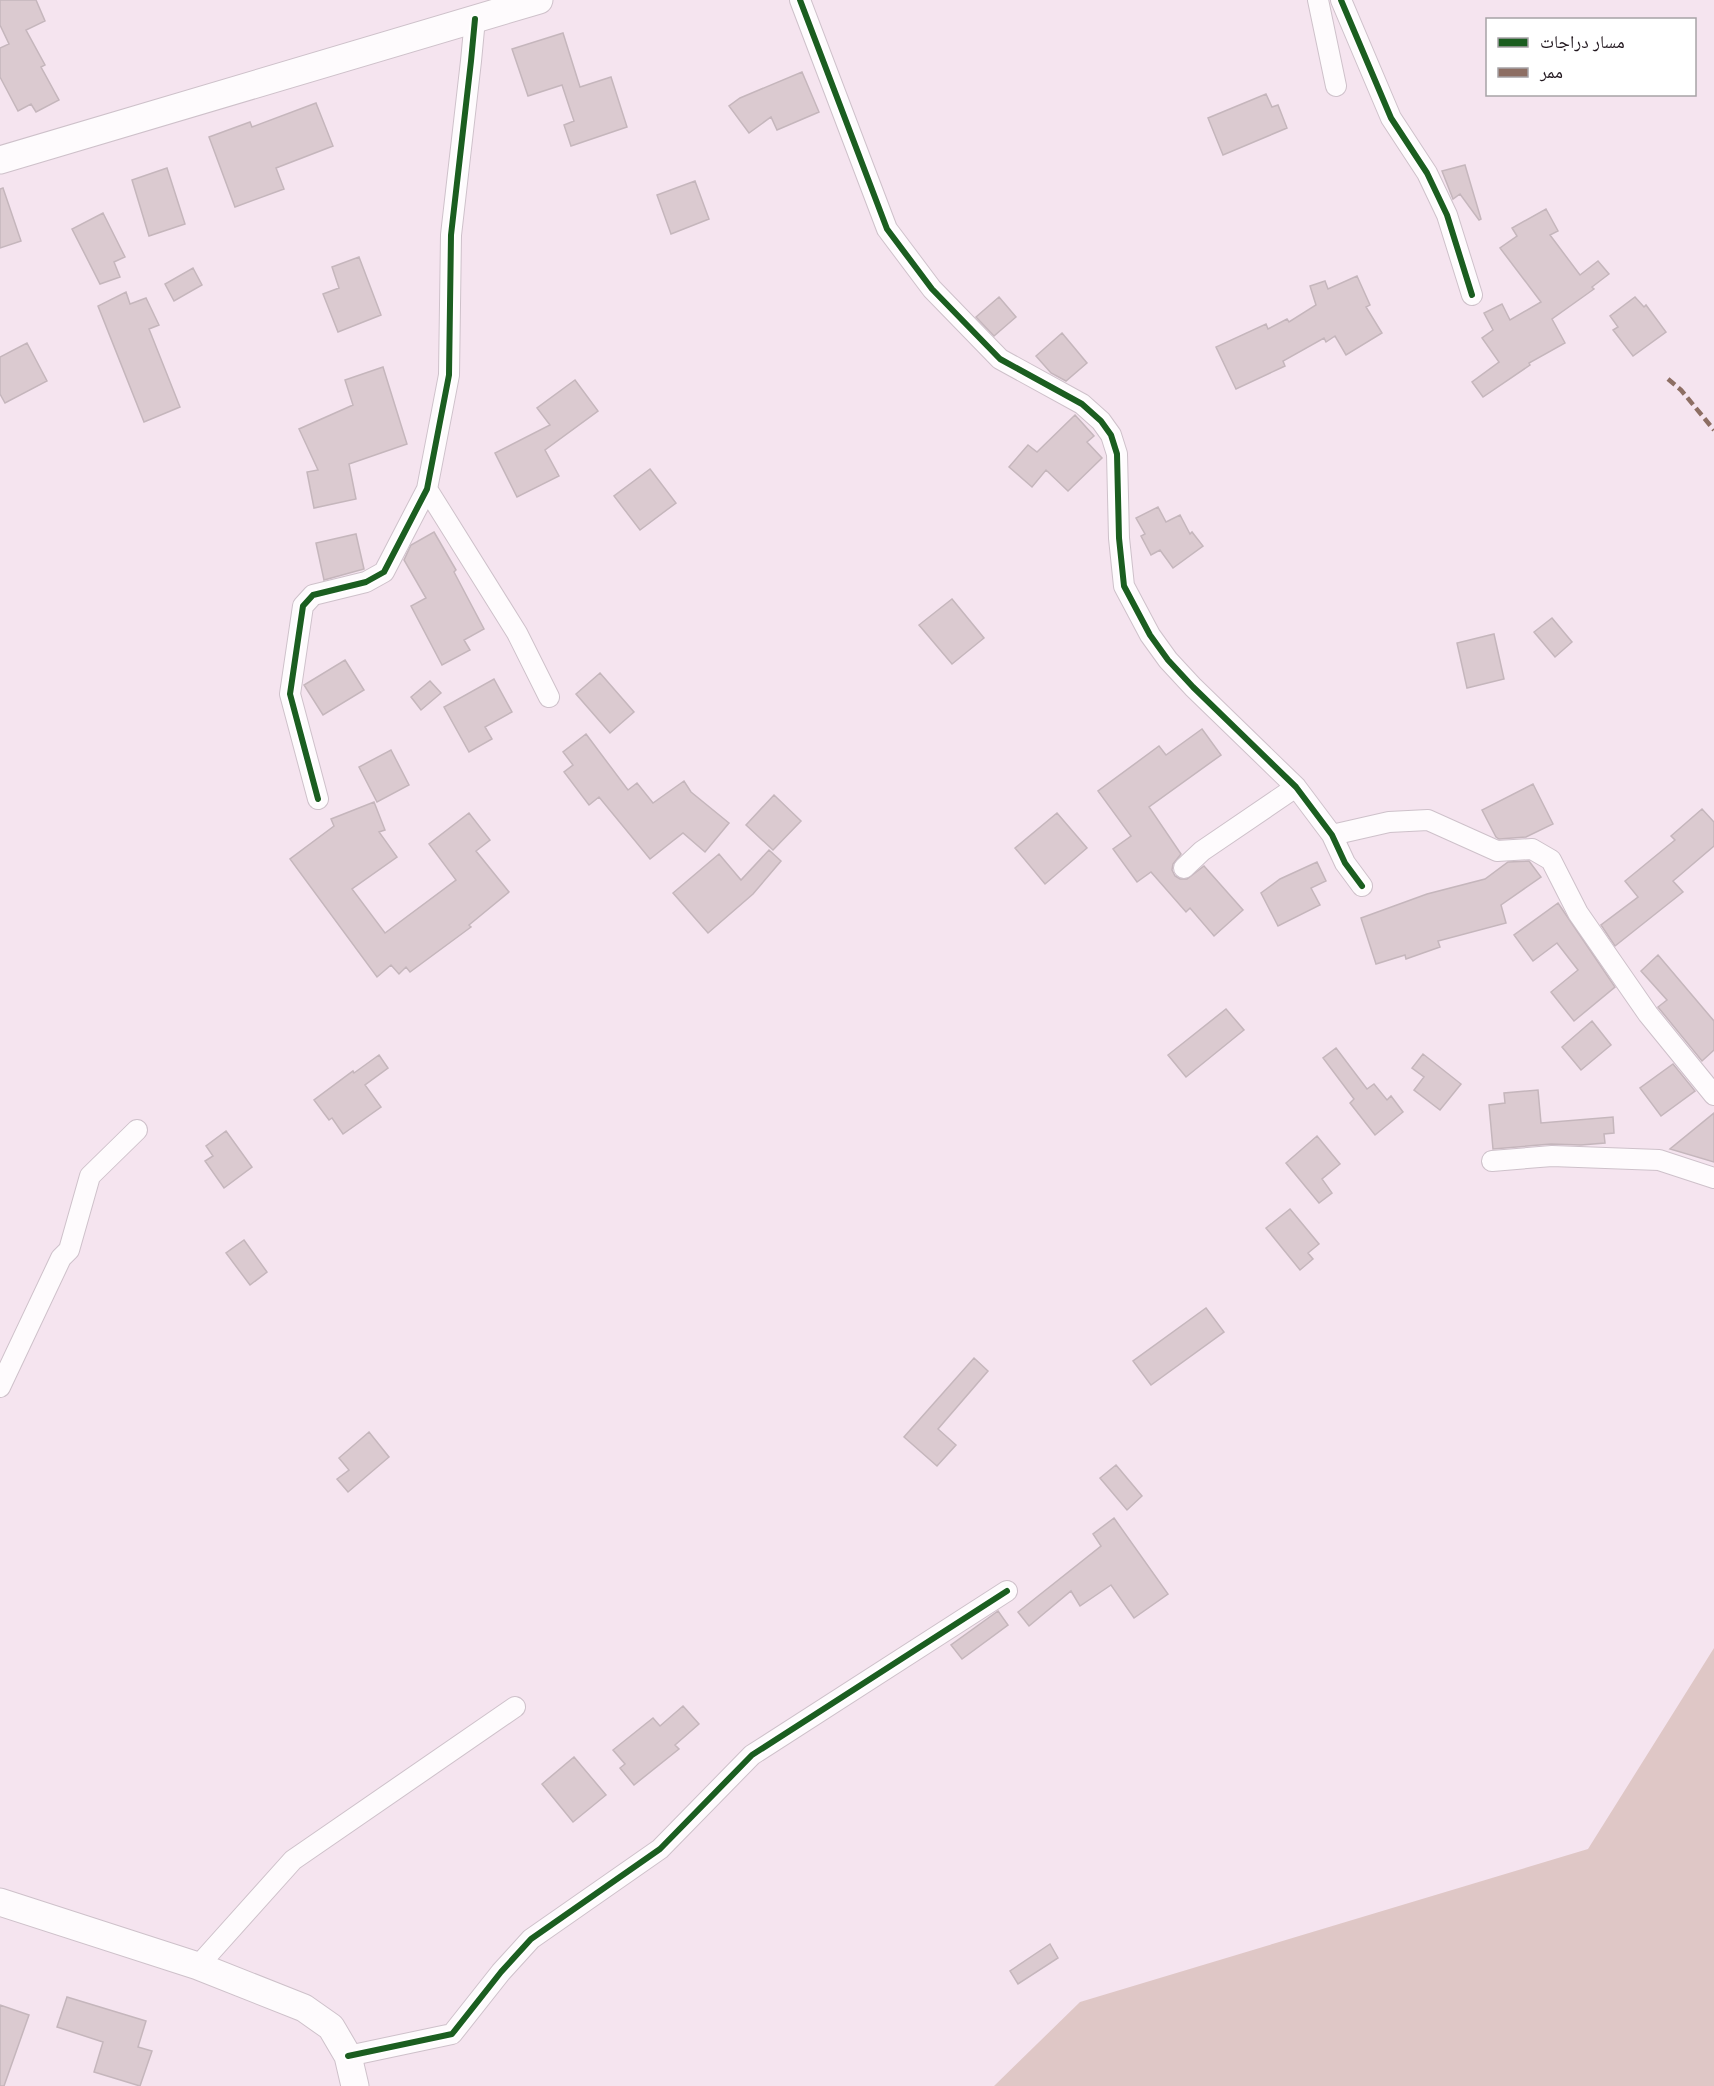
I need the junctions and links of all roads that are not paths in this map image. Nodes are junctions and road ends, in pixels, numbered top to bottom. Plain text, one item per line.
1 (538, 0) edge
2 (800, 0) edge
3 (1318, 0) edge
4 (1341, 0) edge
5 (475, 19) junction
6 (1336, 86) dead end
7 (0, 160) edge
8 (1472, 295) dead end
9 (427, 489) junction
10 (549, 697) dead end
11 (1296, 786) junction
12 (318, 799) dead end
13 (1332, 835) junction
14 (1184, 868) dead end
15 (1362, 886) dead end
16 (1714, 1095) edge
17 (137, 1130) dead end
18 (1492, 1161) dead end
19 (1714, 1178) edge
20 (0, 1387) edge
21 (1007, 1591) dead end
22 (515, 1707) dead end
23 (0, 1902) edge
24 (198, 1966) junction
25 (348, 2056) junction
26 (355, 2086) edge

1 - 5 main road
2 - 11 street
3 - 6 street
4 - 8 street
5 - 7 main road
5 - 9 street
9 - 10 street
9 - 12 street
11 - 13 street
11 - 14 street
13 - 15 street
13 - 16 street
17 - 20 street
18 - 19 street
21 - 25 street
22 - 24 street
23 - 24 main road
24 - 25 main road
25 - 26 main road

